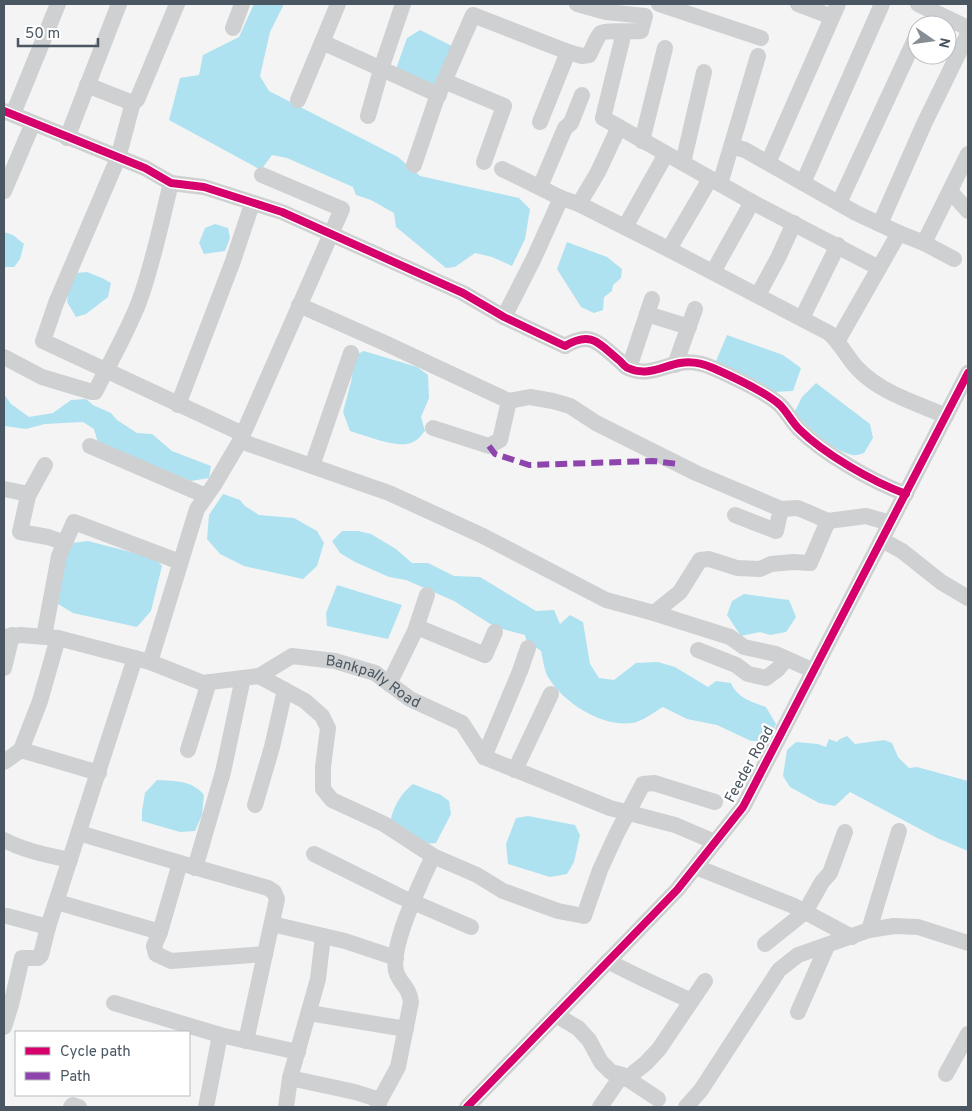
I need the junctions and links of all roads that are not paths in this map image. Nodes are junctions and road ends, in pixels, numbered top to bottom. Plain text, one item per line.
1 (58, 4) edge
2 (119, 4) edge
3 (177, 4) edge
4 (242, 4) edge
5 (338, 4) edge
6 (403, 4) edge
7 (577, 4) edge
8 (659, 4) edge
9 (798, 4) edge
10 (882, 4) edge
11 (924, 6) edge
12 (648, 10) edge
13 (835, 10) edge
14 (233, 28) dead end
15 (968, 28) edge
16 (624, 32) junction
17 (968, 34) edge
18 (761, 38) dead end
19 (322, 42) junction
20 (665, 48) dead end
21 (568, 52) junction
22 (758, 56) dead end
23 (907, 56) edge
24 (381, 70) junction
25 (704, 72) dead end
26 (87, 85) junction
27 (442, 88) junction
28 (582, 95) dead end
29 (298, 100) dead end
30 (134, 102) junction
31 (8, 113) edge
32 (368, 116) dead end
33 (540, 122) dead end
34 (34, 123) junction
35 (619, 127) junction
36 (66, 138) junction
37 (642, 141) junction
38 (732, 146) junction
39 (666, 154) junction
40 (968, 154) edge
41 (118, 158) junction
42 (484, 162) dead end
43 (682, 163) junction
44 (768, 163) junction
45 (414, 165) dead end
46 (502, 169) dead end
47 (262, 175) dead end
48 (715, 181) junction
49 (171, 183) junction
50 (803, 183) junction
51 (540, 187) junction
52 (4, 191) edge
53 (950, 191) junction
54 (561, 198) junction
55 (752, 202) junction
56 (838, 203) junction
57 (252, 204) junction
58 (579, 204) junction
59 (968, 211) edge
60 (794, 223) junction
61 (880, 224) junction
62 (625, 227) junction
63 (899, 233) junction
64 (332, 235) junction
65 (924, 243) junction
66 (838, 246) junction
67 (670, 249) junction
68 (954, 259) dead end
69 (879, 268) junction
70 (713, 272) junction
71 (758, 295) junction
72 (300, 306) junction
73 (695, 309) dead end
74 (504, 317) junction
75 (802, 318) junction
76 (688, 327) junction
77 (838, 340) junction
78 (351, 353) dead end
79 (4, 357) edge
80 (674, 365) junction
81 (629, 368) junction
82 (106, 370) junction
83 (968, 373) edge
84 (509, 401) junction
85 (178, 405) junction
86 (946, 416) junction
87 (433, 428) dead end
88 (241, 438) junction
89 (90, 446) dead end
90 (46, 465) dead end
91 (312, 466) junction
92 (4, 489) edge
93 (29, 494) junction
94 (906, 494) junction
95 (206, 496) junction
96 (781, 508) junction
97 (735, 515) dead end
98 (828, 521) junction
99 (890, 524) junction
100 (882, 540) junction
101 (65, 543) junction
102 (180, 562) junction
103 (427, 595) dead end
104 (968, 598) edge
105 (654, 612) junction
106 (417, 627) junction
107 (495, 632) dead end
108 (8, 636) edge
109 (51, 637) junction
110 (528, 648) dead end
111 (698, 650) dead end
112 (786, 659) junction
113 (142, 660) junction
114 (4, 668) edge
115 (814, 671) junction
116 (259, 676) junction
117 (243, 678) junction
118 (208, 682) junction
119 (389, 684) junction
120 (285, 690) junction
121 (551, 694) dead end
122 (21, 750) junction
123 (188, 750) dead end
124 (484, 757) junction
125 (4, 762) edge
126 (515, 770) junction
127 (99, 773) junction
128 (715, 802) dead end
129 (255, 805) dead end
130 (628, 813) junction
131 (899, 831) dead end
132 (845, 832) dead end
133 (79, 833) junction
134 (4, 840) edge
135 (715, 842) junction
136 (314, 854) dead end
137 (433, 856) junction
138 (70, 860) junction
139 (187, 865) junction
140 (696, 867) junction
141 (413, 901) junction
142 (57, 902) junction
143 (805, 912) junction
144 (5, 916) edge
145 (272, 924) junction
146 (48, 927) junction
147 (471, 927) dead end
148 (869, 930) junction
149 (160, 932) junction
150 (323, 936) junction
151 (852, 937) junction
152 (968, 943) edge
153 (764, 944) dead end
154 (827, 946) junction
155 (265, 954) junction
156 (396, 958) junction
157 (608, 961) junction
158 (705, 981) dead end
159 (691, 1001) junction
160 (114, 1003) dead end
161 (798, 1012) dead end
162 (308, 1013) junction
163 (556, 1015) junction
164 (4, 1027) edge
165 (406, 1030) junction
166 (968, 1034) edge
167 (220, 1035) junction
168 (246, 1041) junction
169 (298, 1052) junction
170 (946, 1074) dead end
171 (624, 1077) junction
172 (290, 1078) junction
173 (658, 1099) dead end
174 (379, 1104) edge
175 (72, 1107) edge
176 (79, 1107) edge
177 (206, 1107) edge
178 (286, 1107) edge
179 (467, 1107) edge
180 (600, 1107) edge
181 (686, 1107) edge

1 - 31 street
2 - 26 street
3 - 30 street
4 - 14 street
5 - 19 street
6 - 24 street
7 - 12 street
8 - 18 street
9 - 13 street
10 - 50 street
11 - 15 street
12 - 16 street
13 - 44 street
16 - 21 street
16 - 35 street
17 - 61 street
19 - 24 street
19 - 29 street
20 - 37 street
21 - 27 street
21 - 33 street
22 - 38 street
23 - 56 street
24 - 27 street
24 - 32 street
25 - 43 street
26 - 30 street
26 - 36 street
27 - 42 street
27 - 45 street
28 - 51 street
30 - 41 street
31 - 34 street
34 - 36 street
34 - 52 street
35 - 37 street
35 - 58 street
36 - 41 street
37 - 39 street
38 - 44 street
38 - 48 street
39 - 43 street
39 - 62 street
40 - 53 street
41 - 49 street
41 - 82 street
43 - 48 street
44 - 50 street
46 - 51 street
47 - 64 street
48 - 55 street
48 - 67 street
49 - 57 street
49 - 82 street
50 - 56 street
51 - 54 street
53 - 59 street
53 - 65 street
54 - 58 street
54 - 74 street
55 - 60 street
55 - 70 street
56 - 61 street
57 - 64 street
57 - 85 street
58 - 62 street
60 - 66 street
60 - 71 street
61 - 63 street
62 - 67 street
63 - 65 street
63 - 69 street
64 - 72 street
64 - 74 street
65 - 68 street
66 - 69 street
66 - 75 street
67 - 70 street
69 - 77 street
70 - 71 street
71 - 75 street
72 - 84 street
72 - 88 street
73 - 76 street
74 - 81 street
75 - 77 street
76 - 80 street
76 - 81 street
77 - 86 street
78 - 91 street
79 - 82 street
80 - 81 street
80 - 94 street
82 - 85 street
83 - 86 street, Feeder Road
84 - 87 street
84 - 96 street
85 - 88 street
86 - 94 street, Feeder Road
88 - 91 street
88 - 95 street
89 - 95 street
90 - 93 street
91 - 105 street
92 - 93 street
93 - 101 street
94 - 99 street, Feeder Road
95 - 102 street
96 - 97 street
96 - 98 street
98 - 99 street
98 - 105 street
99 - 100 street, Feeder Road
100 - 104 street
100 - 115 street, Feeder Road
101 - 102 street
101 - 109 street
102 - 113 street
103 - 106 street
105 - 112 street
106 - 107 street
106 - 119 street
108 - 109 street, Bankpally Road
108 - 114 street
109 - 113 street, Bankpally Road
109 - 122 street
110 - 124 street
111 - 112 street
112 - 115 street
113 - 118 street, Bankpally Road
113 - 127 street
115 - 135 street, Feeder Road
116 - 117 street, Bankpally Road
116 - 119 street, Bankpally Road
116 - 120 street
117 - 118 street, Bankpally Road
117 - 139 street
118 - 123 street
119 - 124 street, Bankpally Road
120 - 129 street
120 - 137 street
121 - 126 street
122 - 125 street
122 - 127 street
124 - 126 street
126 - 130 street
127 - 133 street
128 - 130 street
130 - 135 street
130 - 137 street
131 - 148 street
132 - 143 street
133 - 138 street
133 - 139 street
134 - 138 street
135 - 140 street, Feeder Road
136 - 141 street
137 - 141 street
138 - 142 street
139 - 145 street
139 - 149 street
140 - 143 street
140 - 157 street, Feeder Road
141 - 147 street
141 - 156 street
142 - 146 street
142 - 149 street
143 - 151 street
143 - 153 street
144 - 146 street
145 - 150 street
145 - 155 street
146 - 164 street
148 - 151 street
148 - 152 street
149 - 155 street
150 - 156 street
150 - 162 street
151 - 154 street
154 - 161 street
154 - 181 street
155 - 168 street
156 - 165 street
157 - 159 street
157 - 163 street, Feeder Road
158 - 159 street
159 - 171 street
160 - 167 street
162 - 165 street
162 - 169 street
163 - 171 street
163 - 179 street, Feeder Road
165 - 174 street
166 - 170 street
167 - 168 street
167 - 177 street
168 - 169 street
169 - 172 street
171 - 173 street
171 - 180 street
172 - 174 street
172 - 178 street
175 - 176 street

